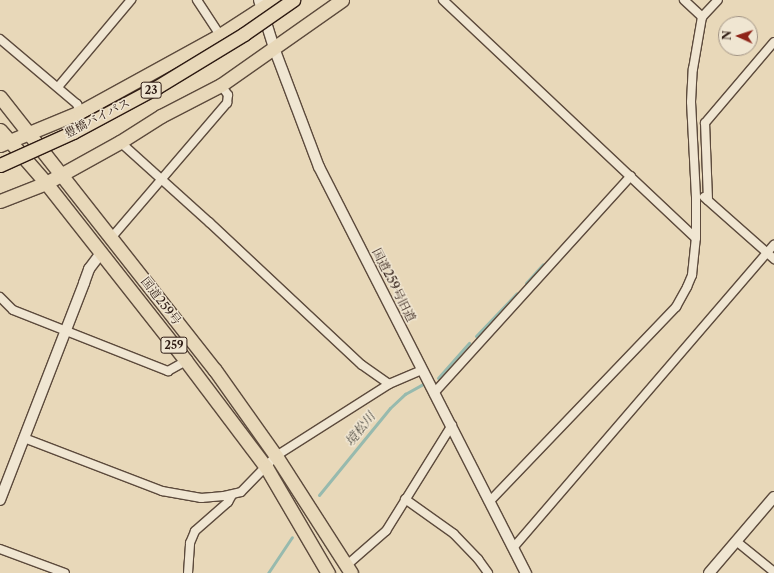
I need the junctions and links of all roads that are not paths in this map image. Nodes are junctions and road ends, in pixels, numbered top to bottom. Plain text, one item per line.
1 (131, 0) edge
2 (197, 0) edge
3 (274, 0) edge
4 (293, 0) edge
5 (342, 0) edge
6 (444, 0) edge
7 (684, 0) edge
8 (718, 0) edge
9 (260, 4) edge
10 (702, 17) junction
11 (220, 35) junction
12 (0, 39) edge
13 (774, 42) edge
14 (274, 48) junction
15 (221, 85) junction
16 (58, 87) junction
17 (0, 97) edge
18 (80, 112) junction
19 (0, 130) edge
20 (27, 133) junction
21 (120, 142) junction
22 (5, 144) edge
23 (0, 165) edge
24 (60, 175) junction
25 (631, 176) junction
26 (161, 178) junction
27 (46, 183) junction
28 (696, 197) junction
29 (708, 200) junction
30 (0, 201) edge
31 (112, 237) junction
32 (696, 238) junction
33 (774, 245) edge
34 (101, 253) junction
35 (767, 253) junction
36 (774, 259) edge
37 (0, 297) edge
38 (65, 330) junction
39 (186, 361) junction
40 (422, 370) junction
41 (389, 384) junction
42 (434, 393) junction
43 (452, 425) junction
44 (24, 438) junction
45 (276, 456) junction
46 (266, 467) junction
47 (232, 495) junction
48 (774, 497) edge
49 (0, 500) edge
50 (405, 500) junction
51 (490, 501) junction
52 (736, 542) junction
53 (513, 548) junction
54 (0, 549) edge
55 (349, 569) edge
56 (774, 572) edge
57 (65, 573) edge
58 (188, 573) edge
59 (328, 573) edge
60 (488, 573) edge
61 (526, 573) edge
62 (709, 573) edge

1 - 16 street
2 - 11 street
3 - 9 highway, 23
4 - 23 highway, 豊橋バイパス / 23, bridge
5 - 14 highway, 23
6 - 25 street
7 - 10 street
8 - 10 street
9 - 11 highway, 23
9 - 14 street, 国道259号旧道
10 - 28 street
11 - 18 highway, 23
12 - 16 street
13 - 29 street
14 - 15 highway, 23
14 - 40 street, 国道259号旧道
15 - 21 highway, 23
15 - 26 street
16 - 18 street
17 - 20 highway, 国道259号 / 259
18 - 20 highway, 23
19 - 22 highway, 国道259号 / 259
20 - 22 highway, 23
20 - 24 highway, 国道259号 / 259
21 - 24 highway, 23
21 - 26 street
22 - 27 highway, 国道259号 / 259
24 - 27 highway, 23
24 - 31 highway, 国道259号 / 259
25 - 32 street
25 - 42 street
26 - 31 street
26 - 41 street
27 - 30 highway, 23
27 - 34 highway, 国道259号 / 259
28 - 29 street
28 - 32 street
29 - 35 street
31 - 45 highway, 国道259号 / 259
32 - 51 street
33 - 35 street
34 - 38 street
34 - 39 highway, 国道259号 / 259
35 - 36 street
35 - 53 street
37 - 38 street
38 - 39 street
38 - 44 street
39 - 46 highway, 国道259号 / 259
40 - 41 street
40 - 42 street, 国道259号旧道
41 - 45 street
42 - 43 street, 国道259号旧道
43 - 50 street
43 - 51 street, 国道259号旧道
44 - 47 street
44 - 49 street
45 - 46 street
45 - 55 highway, 国道259号 / 259
46 - 47 street
46 - 59 highway, 国道259号 / 259
47 - 58 street
48 - 52 street
50 - 55 street
50 - 60 street
51 - 53 street, 国道259号旧道
52 - 56 street
52 - 62 street
53 - 61 street, 国道259号旧道
54 - 57 street

